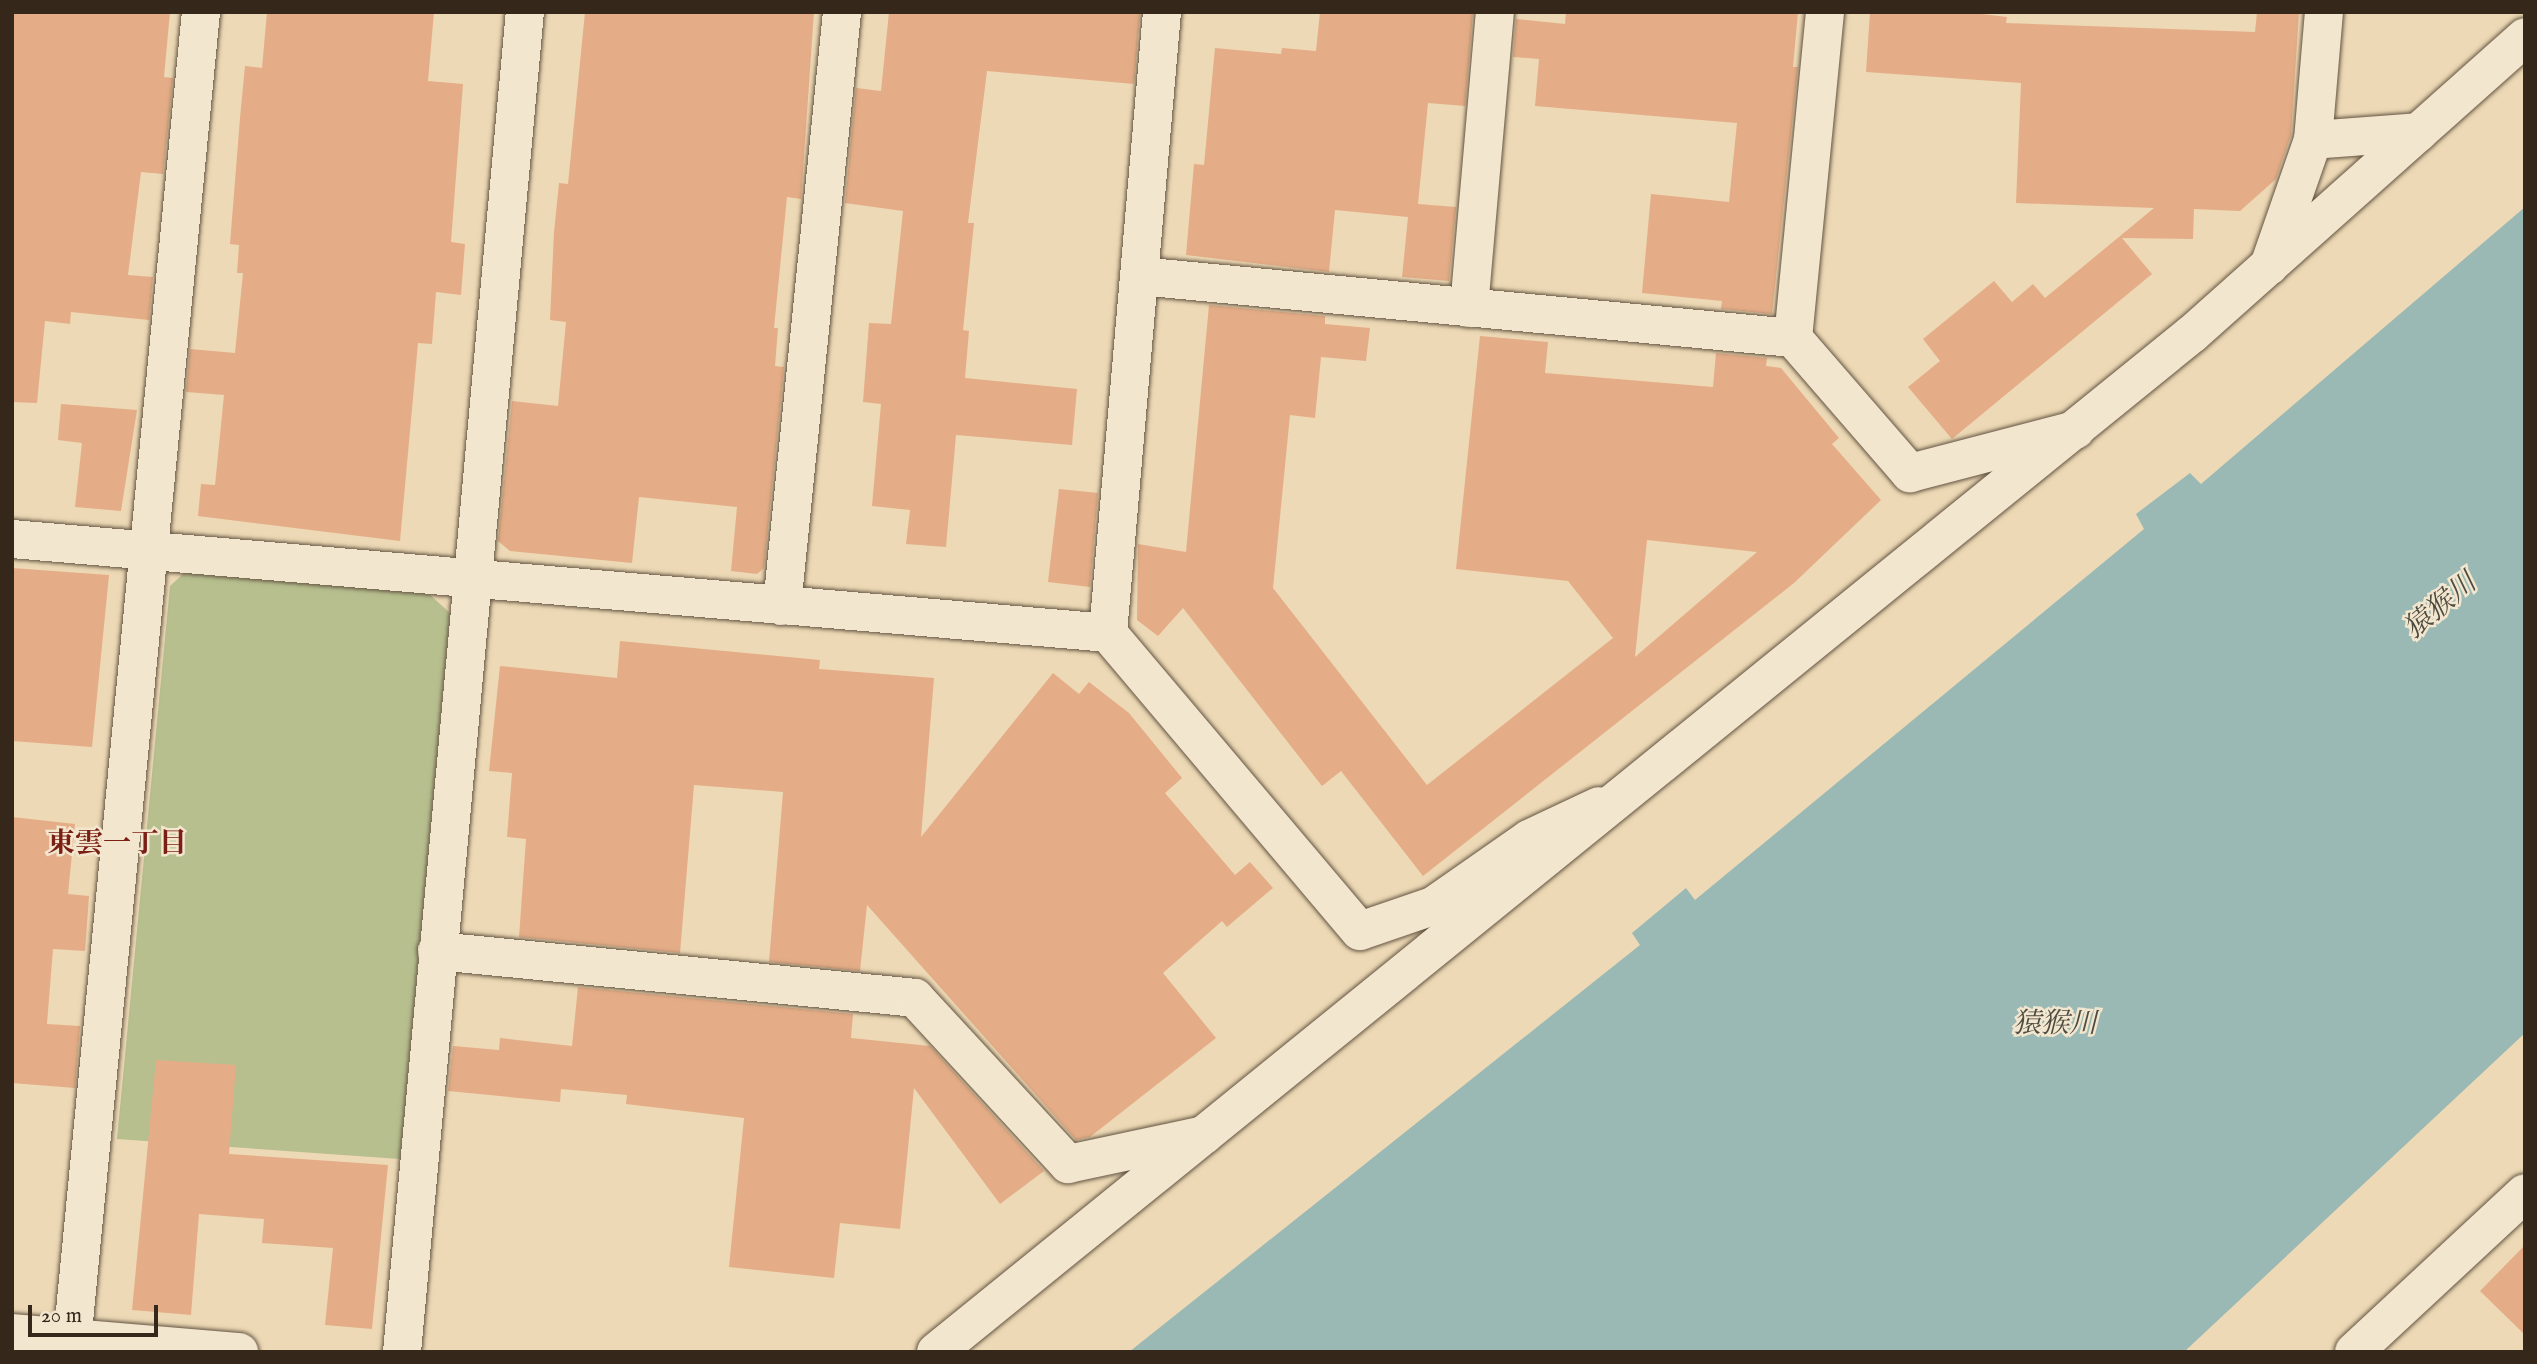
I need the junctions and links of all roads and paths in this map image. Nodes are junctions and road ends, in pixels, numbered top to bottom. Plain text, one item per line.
1 (201, 12) edge
2 (525, 12) edge
3 (842, 12) edge
4 (1162, 12) edge
5 (1495, 12) edge
6 (1825, 12) edge
7 (2324, 12) edge
8 (2525, 37) edge
9 (2419, 132) junction
10 (2313, 139) junction
11 (2269, 266) junction
12 (1139, 276) junction
13 (1469, 308) junction
14 (1793, 338) junction
15 (2075, 430) junction
16 (12, 540) edge
17 (149, 552) junction
18 (470, 581) junction
19 (782, 606) junction
20 (1108, 633) junction
21 (1626, 792) junction
22 (437, 951) junction
23 (1205, 1135) junction
24 (2525, 1193) edge
25 (12, 1333) edge
26 (72, 1345) edge
27 (240, 1352) edge
28 (402, 1352) edge
29 (936, 1352) edge
30 (2354, 1352) edge

1 - 17 street
2 - 18 street
3 - 19 street
4 - 12 street
5 - 13 street
6 - 14 street
7 - 10 street
8 - 9 street
9 - 10 street
9 - 11 street
10 - 11 street
11 - 15 street
12 - 13 street
12 - 20 street
13 - 14 street
14 - 15 street
15 - 21 street
16 - 17 street
17 - 18 street
17 - 26 street
18 - 19 street
18 - 22 street
19 - 20 street
20 - 21 street
21 - 23 street
22 - 23 street
22 - 28 street
23 - 29 street
24 - 30 street
25 - 26 street
26 - 27 street

